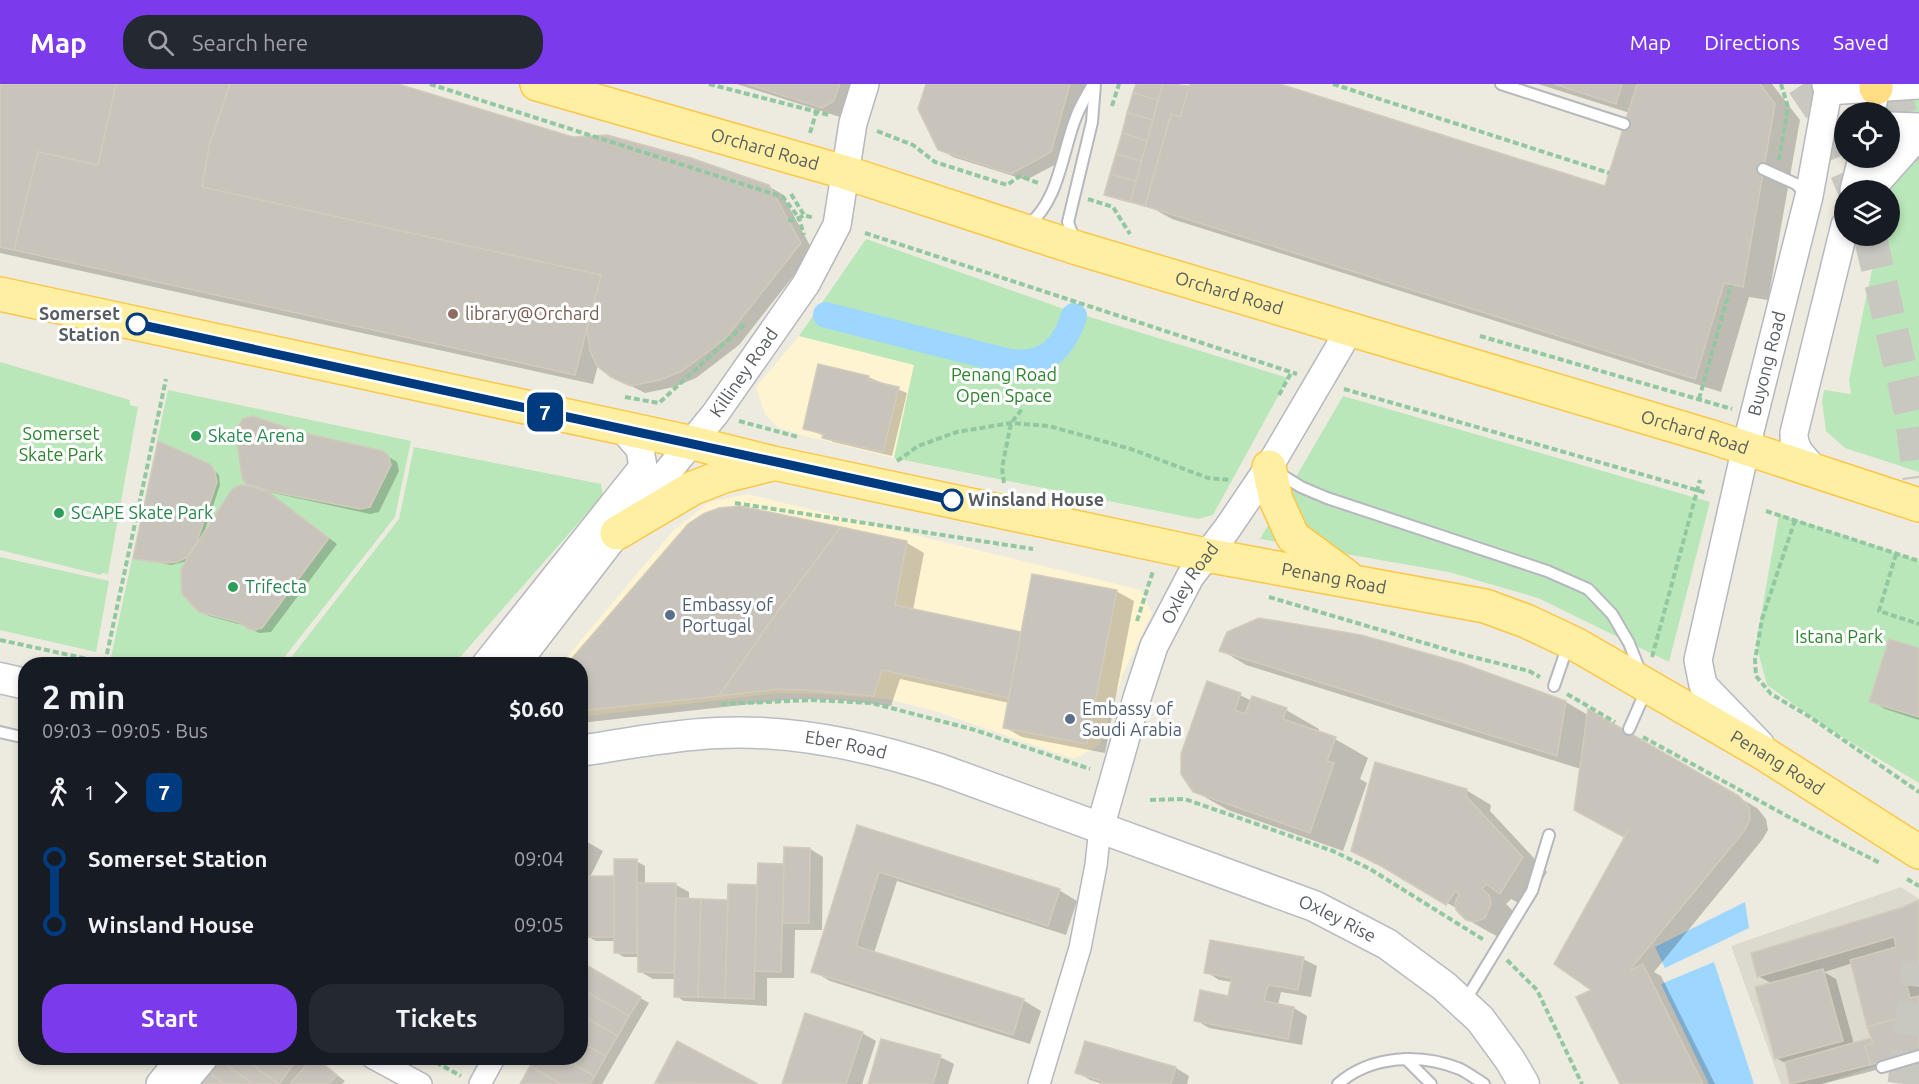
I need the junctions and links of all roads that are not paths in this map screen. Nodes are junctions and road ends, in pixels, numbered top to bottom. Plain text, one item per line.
1 (537, 84) edge
2 (865, 84) edge
3 (1094, 84) edge
4 (1501, 84) edge
5 (1919, 85) edge
6 (1827, 87) edge
7 (1874, 95) edge
8 (1624, 124) dead end
9 (1833, 124) edge
10 (1900, 126) edge
11 (1919, 127) edge
12 (1919, 135) edge
13 (1763, 169) dead end
14 (844, 172) junction
15 (1879, 180) edge
16 (1809, 196) junction
17 (1023, 229) junction
18 (1840, 246) edge
19 (1077, 248) junction
20 (0, 294) edge
21 (1350, 329) junction
22 (622, 428) junction
23 (693, 443) junction
24 (1746, 447) junction
25 (773, 463) junction
26 (1269, 467) junction
27 (1818, 473) junction
28 (1919, 505) edge
29 (617, 533) junction
30 (1217, 557) junction
31 (1353, 580) junction
32 (1569, 641) junction
33 (492, 657) edge
34 (521, 657) edge
35 (0, 678) edge
36 (18, 682) edge
37 (1645, 682) junction
38 (1554, 686) road end
39 (1629, 729) road end
40 (0, 732) edge
41 (18, 736) edge
42 (588, 750) edge
43 (1763, 753) junction
44 (1107, 831) junction
45 (1549, 835) dead end
46 (1910, 864) edge
47 (1463, 1003) junction
48 (1919, 1056) edge
49 (1406, 1059) junction
50 (175, 1065) edge
51 (198, 1065) edge
52 (387, 1065) edge
53 (488, 1065) edge
54 (1882, 1067) dead end
55 (473, 1081) edge
56 (160, 1084) edge
57 (182, 1084) edge
58 (421, 1084) edge
59 (1039, 1084) edge
60 (1338, 1084) edge
61 (1431, 1084) edge
62 (1484, 1084) edge
63 (1524, 1084) edge

1 - 14 main road, Orchard Road
2 - 14 street, Killiney Road
3 - 17 lane
3 - 19 lane
4 - 8 lane
5 - 7 street
6 - 7 street
6 - 9 street, Buyong Road
9 - 16 street, Buyong Road
10 - 11 street
12 - 15 street
13 - 16 lane
14 - 17 main road, Orchard Road
14 - 23 street, Killiney Road
16 - 24 street, Buyong Road
17 - 19 main road, Orchard Road
18 - 27 street
19 - 21 main road, Orchard Road
20 - 22 main road, Penang Road
21 - 24 main road, Orchard Road
21 - 26 street, Oxley Road
22 - 23 main road, Penang Road
22 - 33 street
23 - 25 main road, Penang Road
23 - 29 street, Killiney Road
24 - 27 main road, Orchard Road
24 - 43 street, Buyong Road
25 - 29 main road
25 - 30 main road, Penang Road
26 - 30 street, Oxley Road
26 - 31 main road
26 - 37 lane
27 - 28 main road, Orchard Road
29 - 34 street, Killiney Road
30 - 31 main road, Penang Road
30 - 44 street, Oxley Road
31 - 32 main road, Penang Road
32 - 37 main road, Penang Road
32 - 38 lane
35 - 36 main road
37 - 39 lane
37 - 43 main road, Penang Road
40 - 41 lane
42 - 44 main road, Eber Road
43 - 46 main road, Penang Road
44 - 47 main road, Oxley Rise
44 - 59 street, Oxley Road
45 - 47 lane
47 - 63 main road, Oxley Rise
48 - 54 lane
49 - 60 lane
49 - 61 lane
49 - 62 lane
50 - 56 street
51 - 57 street
52 - 58 street
53 - 55 street

